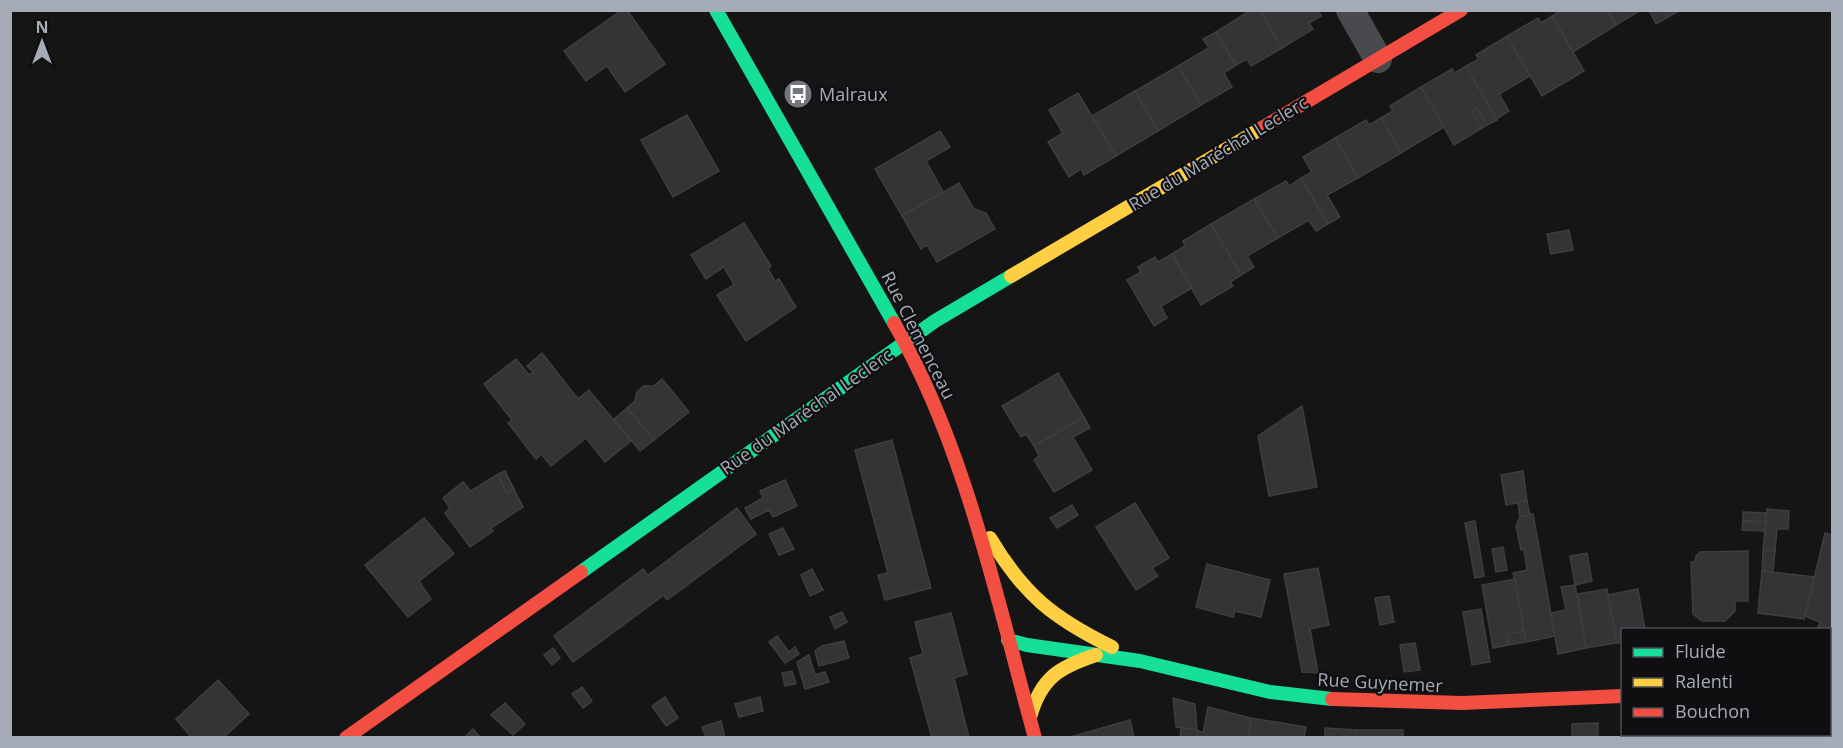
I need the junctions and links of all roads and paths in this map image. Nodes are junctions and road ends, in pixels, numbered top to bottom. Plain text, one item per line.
1 (716, 10) edge
2 (1350, 10) edge
3 (1461, 10) edge
4 (1378, 59) junction
5 (905, 341) junction
6 (969, 501) junction
7 (1038, 618) dead end
8 (1061, 621) junction
9 (1018, 622) dead end
10 (1007, 635) junction
11 (1100, 654) junction
12 (1140, 661) junction
13 (1621, 696) edge
14 (1029, 717) junction
15 (361, 733) edge
16 (1035, 738) edge

1 - 5 street, Rue Clemenceau
2 - 4 street
3 - 4 street, Rue du Maréchal Leclerc
4 - 5 street, Rue du Maréchal Leclerc
5 - 6 street, Rue Clemenceau
5 - 15 street, Rue du Maréchal Leclerc
6 - 8 street, Rue Guynemer
6 - 10 street, Rue Clemenceau
7 - 8 street, Rue Guynemer
8 - 12 street, Rue Guynemer
9 - 10 street
10 - 11 street, Rue Guynemer
10 - 14 street, Rue Clemenceau
11 - 12 street, Rue Guynemer
11 - 14 street, Rue Guynemer
12 - 13 street, Rue Guynemer
14 - 16 street, Rue Clemenceau

